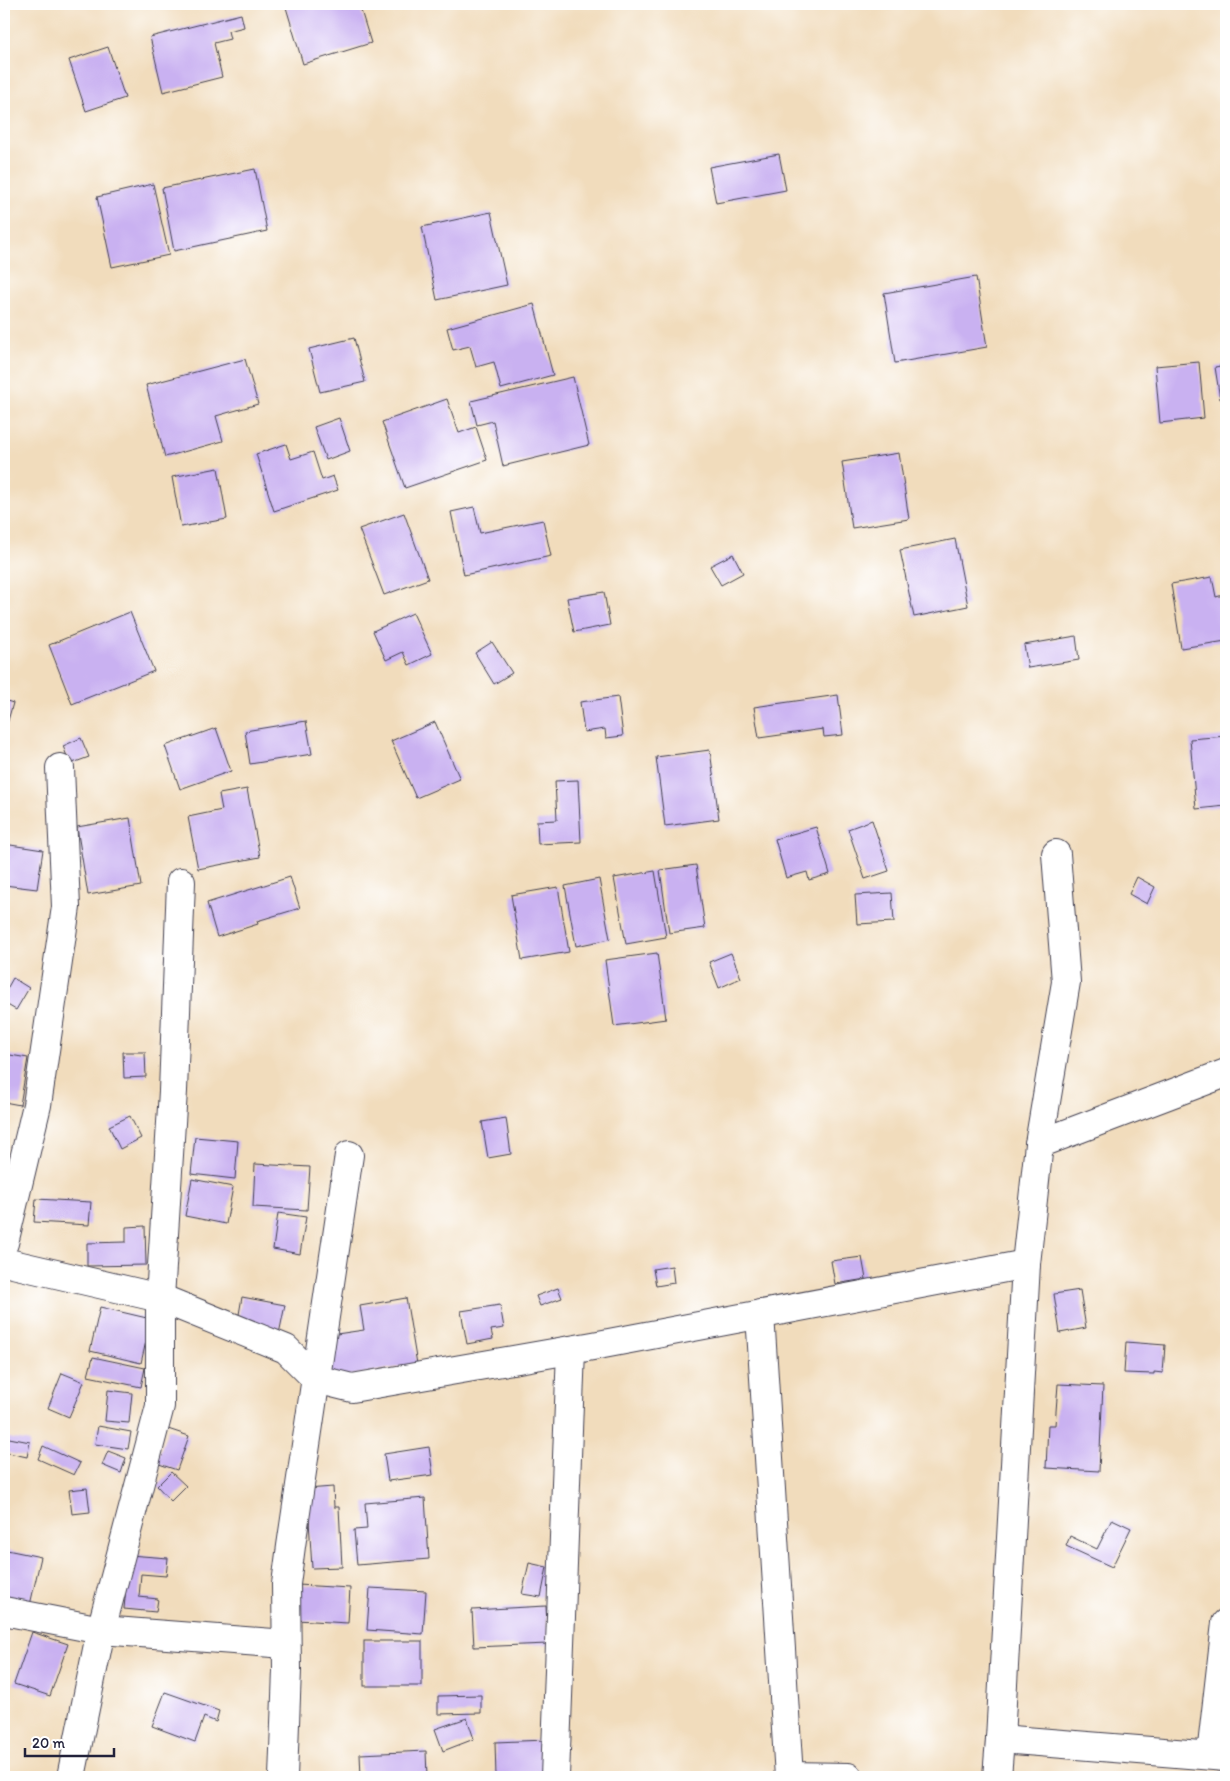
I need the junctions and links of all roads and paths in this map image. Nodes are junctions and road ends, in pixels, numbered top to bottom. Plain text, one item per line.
1 (60, 768) dead end
2 (1056, 854) dead end
3 (181, 882) dead end
4 (1226, 1073) edge
5 (1038, 1144) junction
6 (349, 1155) dead end
7 (4, 1243) edge
8 (4, 1262) edge
9 (1026, 1264) junction
10 (160, 1298) junction
11 (760, 1314) junction
12 (572, 1350) junction
13 (316, 1380) junction
14 (4, 1611) edge
15 (1226, 1623) edge
16 (101, 1630) junction
17 (286, 1644) junction
18 (1000, 1739) junction
19 (1219, 1756) edge
20 (71, 1777) edge
21 (283, 1777) edge
22 (554, 1777) edge
23 (789, 1777) edge
24 (848, 1777) edge
25 (997, 1777) edge

1 - 7 street
2 - 5 street
3 - 10 street
4 - 5 street
5 - 9 street
6 - 13 street
8 - 10 street
9 - 11 street
9 - 18 street
10 - 13 street
10 - 16 street
11 - 12 street
11 - 23 street
12 - 13 street
12 - 22 street
13 - 17 street
14 - 16 street
15 - 19 street
16 - 17 street
16 - 20 street
17 - 21 street
18 - 19 street
18 - 25 street
23 - 24 street

